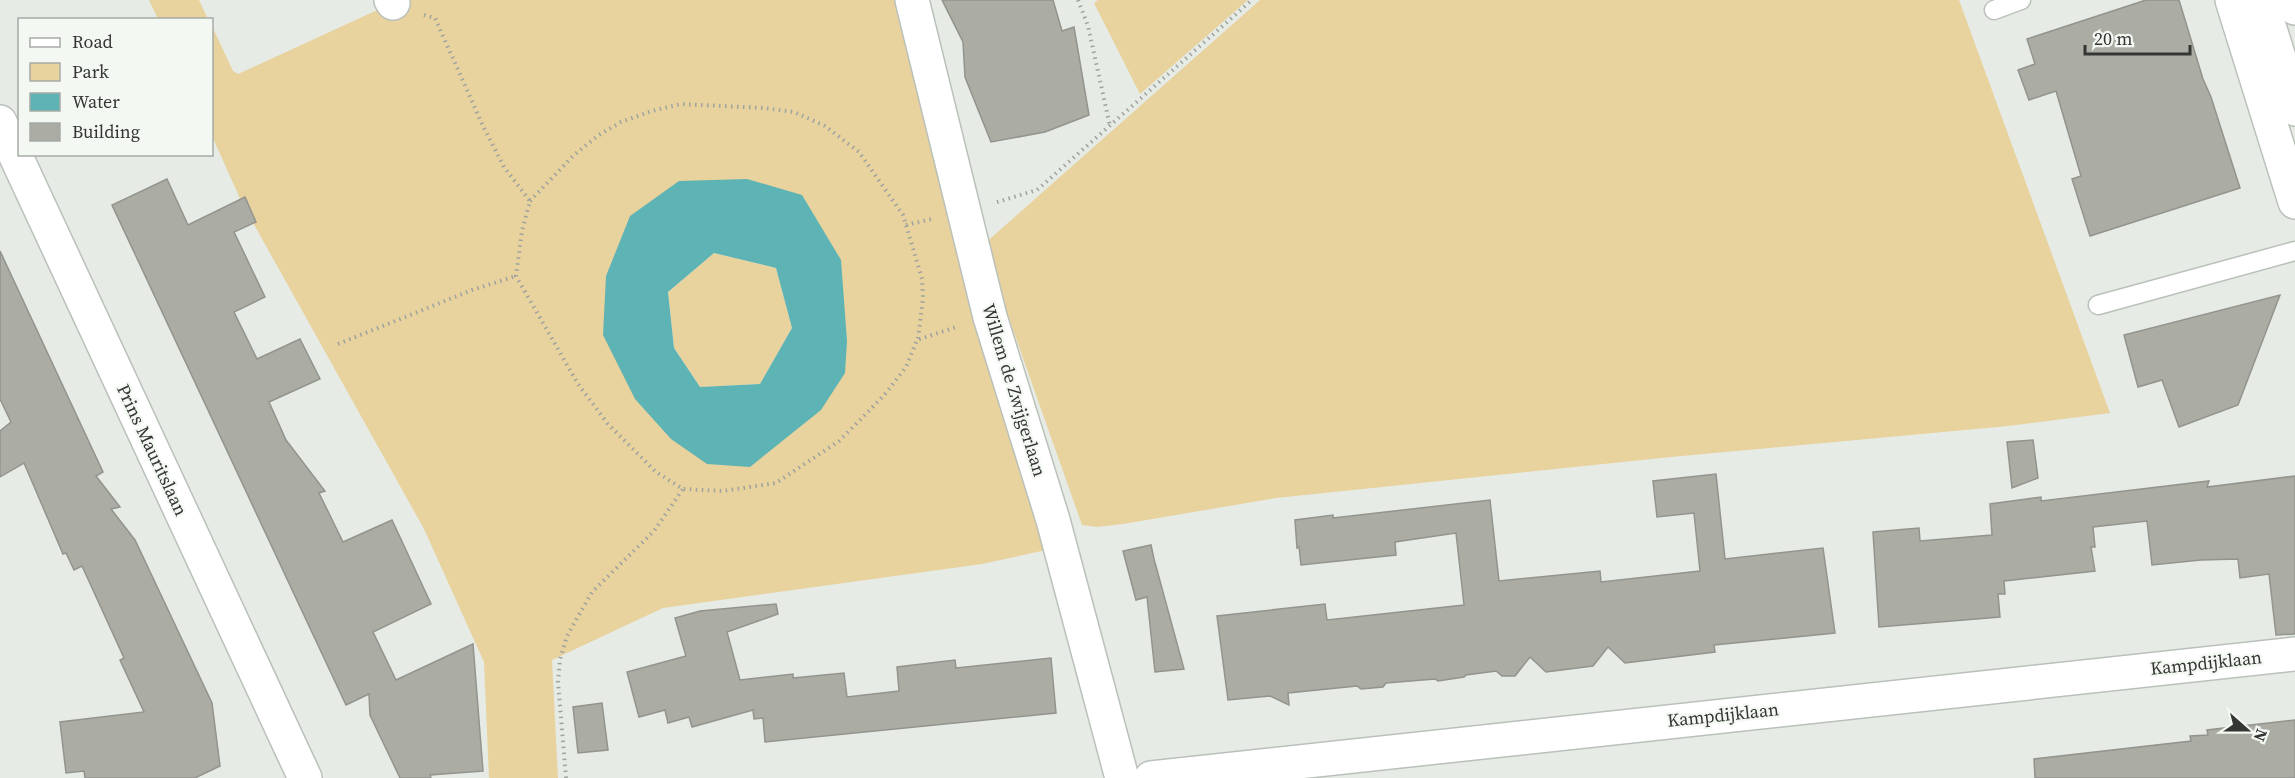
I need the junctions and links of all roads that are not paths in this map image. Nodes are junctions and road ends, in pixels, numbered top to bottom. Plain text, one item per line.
1 (912, 0) edge
2 (2021, 0) edge
3 (2232, 0) edge
4 (2261, 0) edge
5 (2292, 0) edge
6 (2295, 8) edge
7 (1994, 10) dead end
8 (2295, 109) edge
9 (0, 122) edge
10 (2295, 202) edge
11 (2295, 251) edge
12 (2098, 306) dead end
13 (2295, 654) edge
14 (305, 778) edge
15 (1122, 778) edge
16 (1151, 778) edge

1 - 15 street, Willem de Zwijgerlaan
2 - 7 lane
3 - 10 street
4 - 8 street
5 - 6 street
9 - 14 street, Prins Mauritslaan
11 - 12 lane
13 - 16 street, Kampdijklaan

